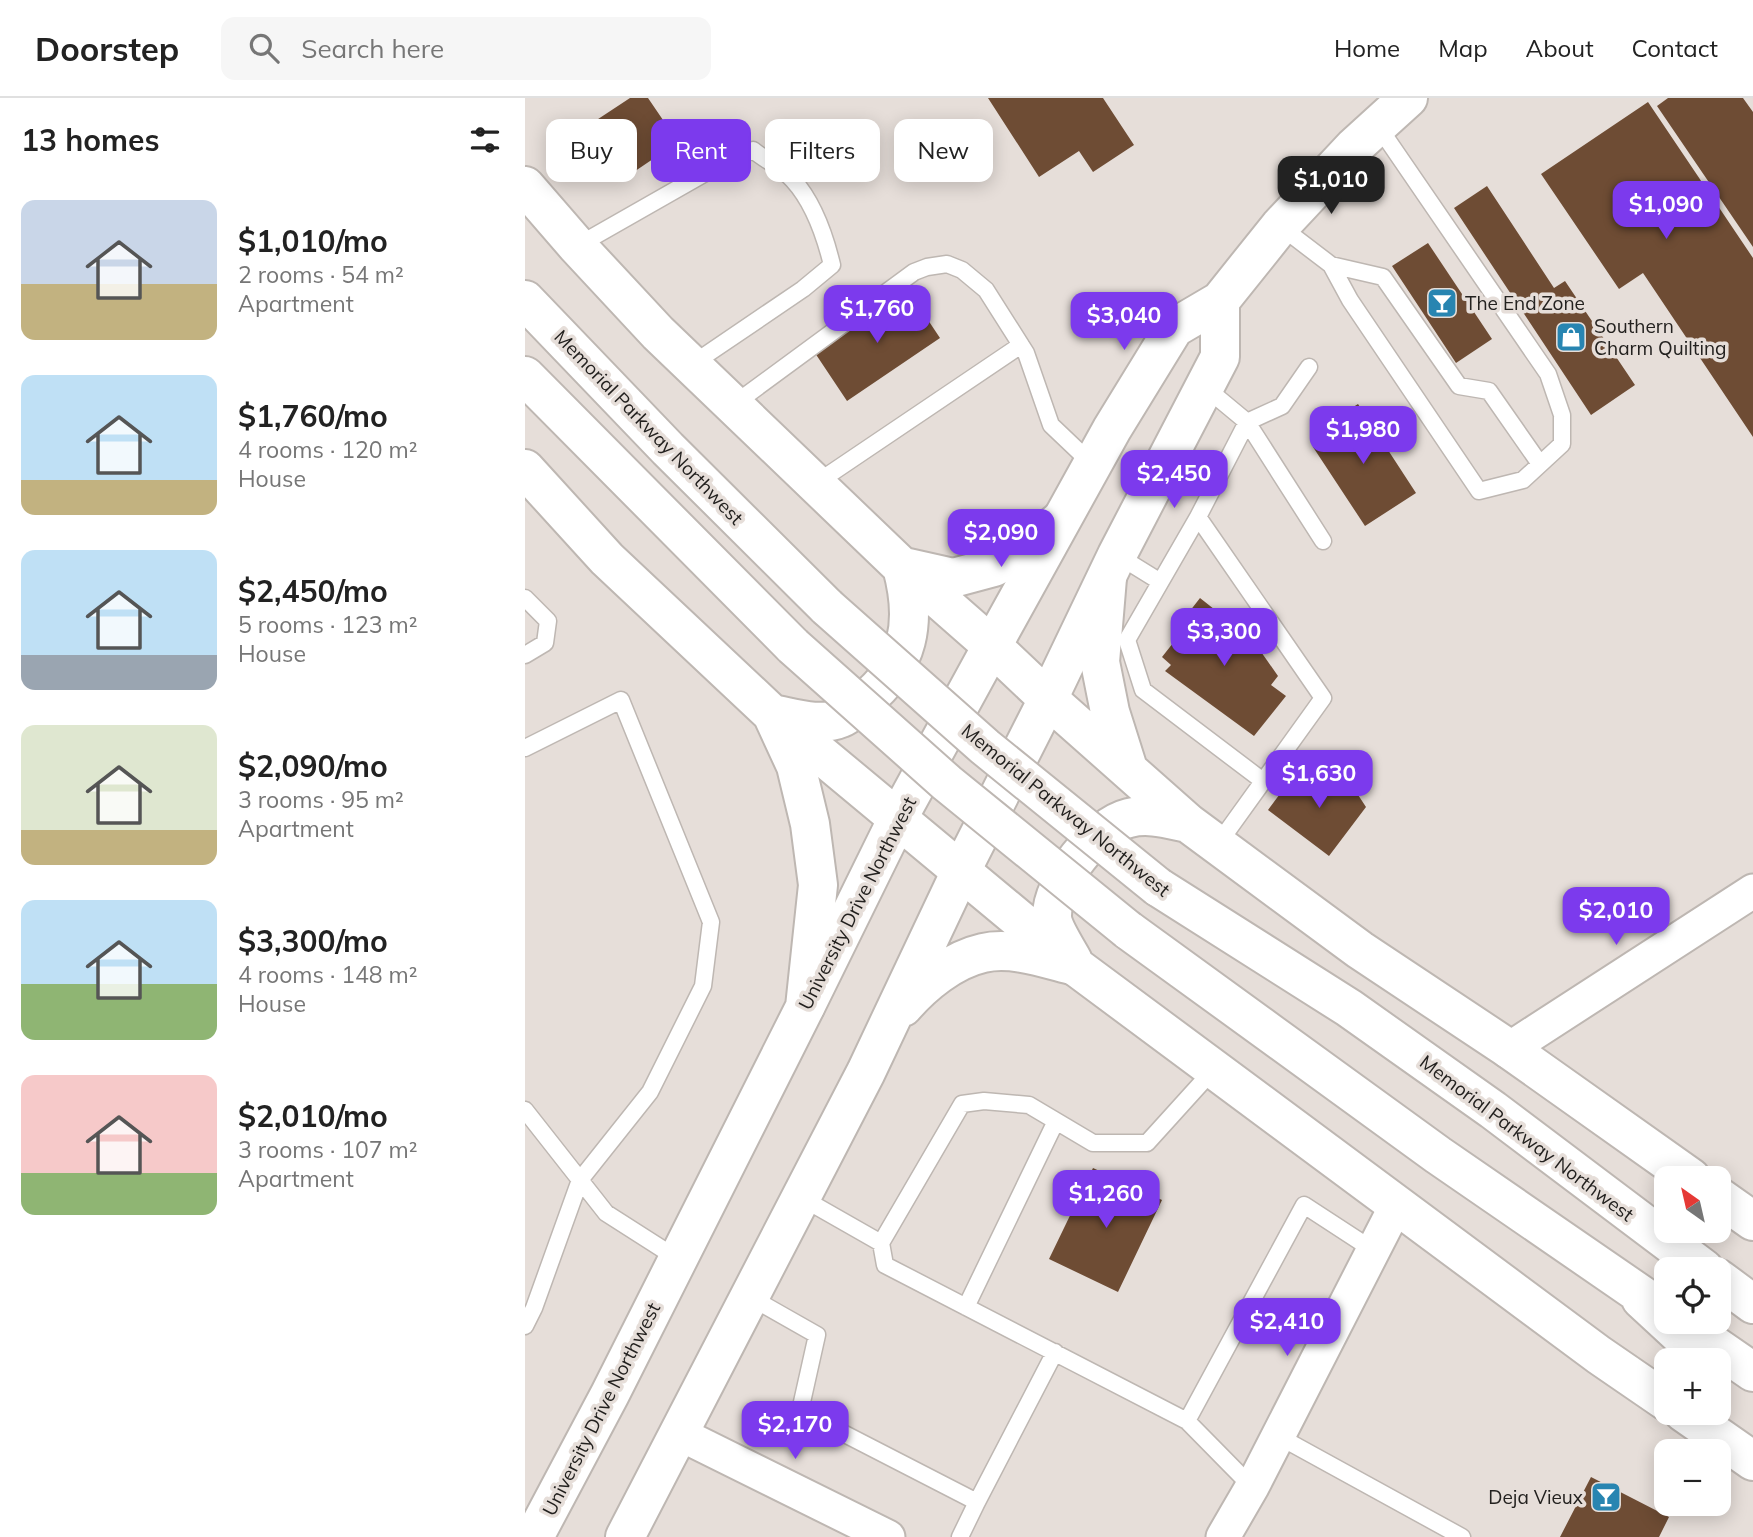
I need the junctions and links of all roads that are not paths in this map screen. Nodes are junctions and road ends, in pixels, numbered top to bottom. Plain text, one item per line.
1 (1408, 98) edge
2 (1378, 126) junction
3 (525, 187) edge
4 (1280, 226) junction
5 (577, 246) junction
6 (1331, 265) junction
7 (525, 285) edge
8 (525, 300) edge
9 (1220, 301) junction
10 (1021, 345) junction
11 (569, 346) junction
12 (691, 365) junction
13 (1309, 367) dead end
14 (525, 376) edge
15 (1206, 388) junction
16 (733, 405) junction
17 (1247, 422) junction
18 (1092, 464) junction
19 (1540, 464) junction
20 (525, 469) edge
21 (815, 484) junction
22 (1198, 517) junction
23 (1061, 520) junction
24 (1323, 541) dead end
25 (902, 567) junction
26 (1112, 567) junction
27 (1159, 581) junction
28 (525, 598) edge
29 (992, 646) junction
30 (525, 655) edge
31 (1048, 699) junction
32 (772, 714) junction
33 (525, 748) edge
34 (1128, 771) junction
35 (1263, 781) junction
36 (898, 818) junction
37 (1203, 833) junction
38 (961, 871) junction
39 (1753, 891) edge
40 (1075, 966) junction
41 (805, 1007) junction
42 (888, 1025) junction
43 (1509, 1049) junction
44 (1214, 1069) junction
45 (525, 1110) edge
46 (1056, 1121) junction
47 (1675, 1166) edge
48 (580, 1180) junction
49 (802, 1198) junction
50 (1397, 1204) junction
51 (1731, 1205) edge
52 (1753, 1221) edge
53 (881, 1243) junction
54 (1672, 1246) junction
55 (1373, 1250) junction
56 (1687, 1257) edge
57 (1694, 1257) edge
58 (678, 1259) junction
59 (1731, 1275) edge
60 (1624, 1283) junction
61 (1753, 1286) edge
62 (1731, 1288) edge
63 (750, 1297) junction
64 (1654, 1304) edge
65 (1753, 1304) edge
66 (967, 1307) junction
67 (525, 1326) edge
68 (1698, 1334) edge
69 (1694, 1348) edge
70 (1055, 1352) junction
71 (1753, 1372) edge
72 (1731, 1381) edge
73 (1654, 1393) edge
74 (1753, 1402) edge
75 (1187, 1422) junction
76 (1702, 1425) edge
77 (678, 1433) junction
78 (1278, 1436) junction
79 (1753, 1461) edge
80 (1252, 1487) junction
81 (977, 1502) junction
82 (534, 1537) edge
83 (625, 1537) edge
84 (888, 1537) edge
85 (960, 1537) edge
86 (1223, 1537) edge
87 (1462, 1537) edge

1 - 2 main road, University Drive Northwest
2 - 4 main road, University Drive Northwest
2 - 19 lane
3 - 5 main road
4 - 6 lane
4 - 9 main road, University Drive Northwest
5 - 12 main road
5 - 12 lane
6 - 19 lane
6 - 19 lane
7 - 11 main road
8 - 11 main road, Memorial Parkway Northwest
9 - 15 main road
9 - 18 main road, University Drive Northwest
10 - 16 lane
10 - 18 lane
10 - 21 lane
11 - 54 main road, Memorial Parkway Northwest, bridge
12 - 16 main road
13 - 17 lane
14 - 60 main road, bridge
15 - 17 lane
15 - 26 main road
16 - 21 main road
17 - 22 lane
17 - 24 lane
18 - 23 main road, University Drive Northwest
20 - 32 main road
21 - 25 main road
22 - 27 lane
22 - 35 lane
23 - 25 main road
23 - 29 main road, University Drive Northwest
25 - 29 main road
25 - 32 main road
26 - 27 lane
26 - 31 main road
26 - 34 main road
27 - 35 lane
28 - 30 lane
29 - 31 main road
29 - 36 main road, University Drive Northwest
31 - 34 main road
31 - 38 main road
32 - 36 main road
32 - 41 main road
33 - 48 lane
34 - 37 main road
35 - 37 lane
36 - 38 main road
36 - 41 main road, University Drive Northwest
37 - 40 main road
37 - 43 main road
38 - 40 main road
38 - 42 main road
39 - 43 street
40 - 42 main road
40 - 44 main road
41 - 58 main road, University Drive Northwest
42 - 49 main road
43 - 47 main road
44 - 46 lane
44 - 50 main road
45 - 48 lane
46 - 53 lane
46 - 66 lane
48 - 58 lane
48 - 67 lane
49 - 53 lane
49 - 63 main road
50 - 55 street
50 - 73 main road
51 - 52 main road
53 - 66 lane
54 - 56 main road, Memorial Parkway Northwest
54 - 57 main road
55 - 75 lane
55 - 78 street
58 - 82 main road, University Drive Northwest
59 - 61 main road
60 - 64 main road
60 - 69 main road
62 - 65 main road
63 - 77 main road
63 - 81 lane
66 - 70 lane
68 - 71 main road
70 - 75 lane
70 - 81 lane
72 - 74 main road
75 - 80 lane
76 - 79 main road
77 - 83 main road
77 - 84 street
78 - 80 street
78 - 87 lane
80 - 86 street
81 - 85 lane

